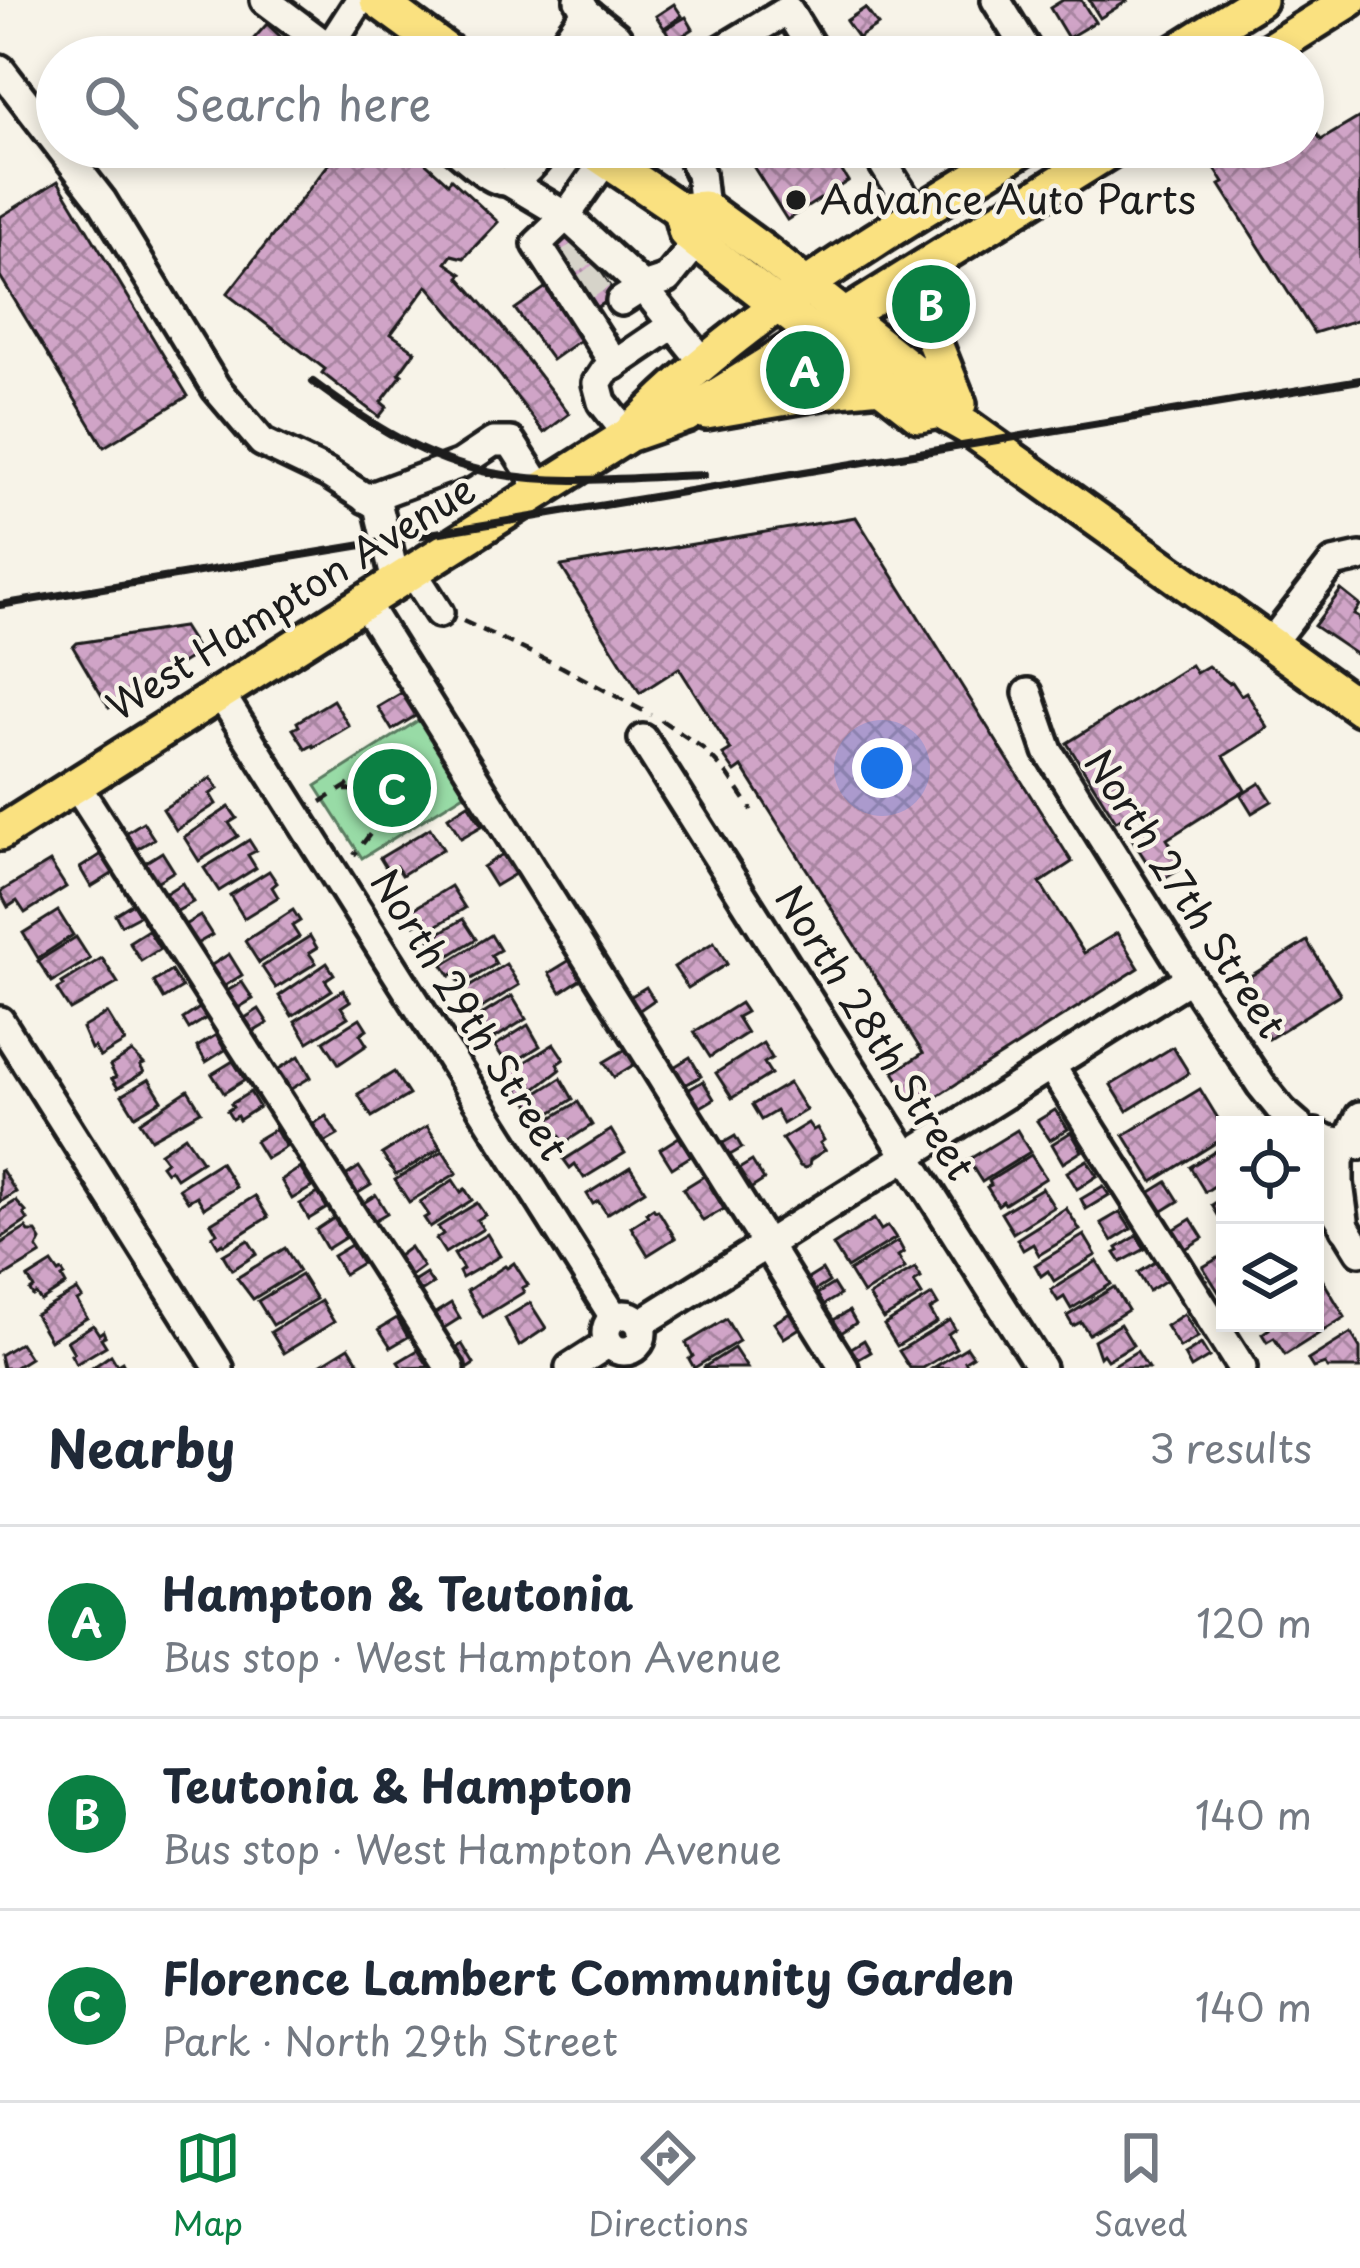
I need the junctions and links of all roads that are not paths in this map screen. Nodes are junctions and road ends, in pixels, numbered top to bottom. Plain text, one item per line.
1 (265, 0) edge
2 (360, 0) edge
3 (377, 0) edge
4 (996, 0) edge
5 (1259, 0) edge
6 (1350, 0) edge
7 (582, 6) edge
8 (313, 36) edge
9 (337, 36) edge
10 (409, 36) edge
11 (566, 36) edge
12 (616, 36) edge
13 (745, 36) edge
14 (805, 36) edge
15 (1018, 36) edge
16 (1202, 36) edge
17 (1293, 36) edge
18 (0, 69) edge
19 (36, 115) edge
20 (77, 168) edge
21 (482, 168) edge
22 (529, 168) edge
23 (590, 168) edge
24 (622, 168) edge
25 (698, 168) edge
26 (886, 168) edge
27 (992, 168) edge
28 (1074, 168) edge
29 (509, 182) junction
30 (692, 209) junction
31 (916, 216) junction
32 (566, 217) junction
33 (697, 242) junction
34 (576, 257) junction
35 (920, 270) junction
36 (594, 281) junction
37 (808, 287) junction
38 (613, 306) junction
39 (779, 307) junction
40 (847, 317) junction
41 (674, 324) junction
42 (817, 335) junction
43 (615, 364) junction
44 (705, 364) junction
45 (881, 385) junction
46 (686, 416) junction
47 (954, 419) junction
48 (628, 435) junction
49 (541, 489) junction
50 (366, 499) junction
51 (1360, 557) edge
52 (404, 577) junction
53 (364, 602) junction
54 (438, 611) road end
55 (1270, 644) junction
56 (220, 693) junction
57 (1028, 693) dead end
58 (1360, 708) edge
59 (643, 739) dead end
60 (76, 784) junction
61 (0, 833) edge
62 (1190, 978) junction
63 (0, 1022) edge
64 (1051, 1066) junction
65 (1261, 1085) junction
66 (1279, 1116) edge
67 (1287, 1116) edge
68 (1360, 1116) edge
69 (1353, 1144) edge
70 (907, 1156) junction
71 (1324, 1193) edge
72 (1353, 1240) edge
73 (767, 1243) junction
74 (628, 1340) edge
75 (219, 1368) edge
76 (450, 1368) edge
77 (570, 1368) edge
78 (844, 1368) edge
79 (1041, 1368) edge
80 (1242, 1368) edge

1 - 8 street
2 - 9 street
3 - 10 main road
4 - 15 street
5 - 16 main road
6 - 17 main road
7 - 11 street
7 - 12 street
13 - 14 street
18 - 19 street
20 - 50 street
21 - 29 street
22 - 29 street
23 - 32 street
24 - 30 main road
25 - 30 street
26 - 31 street
27 - 31 main road, West Hampton Avenue
28 - 35 main road, West Hampton Avenue
29 - 32 street
30 - 33 main road
30 - 37 main road
31 - 37 main road, West Hampton Avenue
32 - 34 street
32 - 34 street
33 - 38 street
33 - 39 main road
34 - 36 street
34 - 36 street
35 - 40 main road, West Hampton Avenue
35 - 47 main road
36 - 38 street
36 - 38 street
37 - 39 main road, West Hampton Avenue
37 - 40 main road
38 - 41 street
38 - 43 street
39 - 42 main road
39 - 44 main road, West Hampton Avenue
40 - 42 main road, West Hampton Avenue
40 - 47 main road
41 - 43 street
41 - 44 street
42 - 45 main road
42 - 46 main road, West Hampton Avenue
43 - 48 street
44 - 48 main road, West Hampton Avenue
45 - 46 main road
45 - 47 main road
46 - 48 main road, West Hampton Avenue
47 - 55 main road
48 - 49 main road, West Hampton Avenue
49 - 50 street
49 - 52 main road, West Hampton Avenue
50 - 52 street
51 - 55 street
52 - 53 main road, West Hampton Avenue
52 - 54 street
53 - 56 main road, West Hampton Avenue
53 - 73 street
55 - 58 main road
56 - 60 main road, West Hampton Avenue
56 - 74 street, North 29th Street
57 - 62 street, North 27th Street
59 - 70 street, North 28th Street
60 - 61 main road, West Hampton Avenue
60 - 76 street
62 - 64 street
62 - 65 street, North 27th Street
63 - 75 street
64 - 70 street
64 - 80 street
65 - 66 street
65 - 67 street, North 27th Street
68 - 69 street
69 - 72 street
70 - 73 street
70 - 79 street, North 28th Street
71 - 72 street
73 - 74 street
73 - 78 street
74 - 77 street

